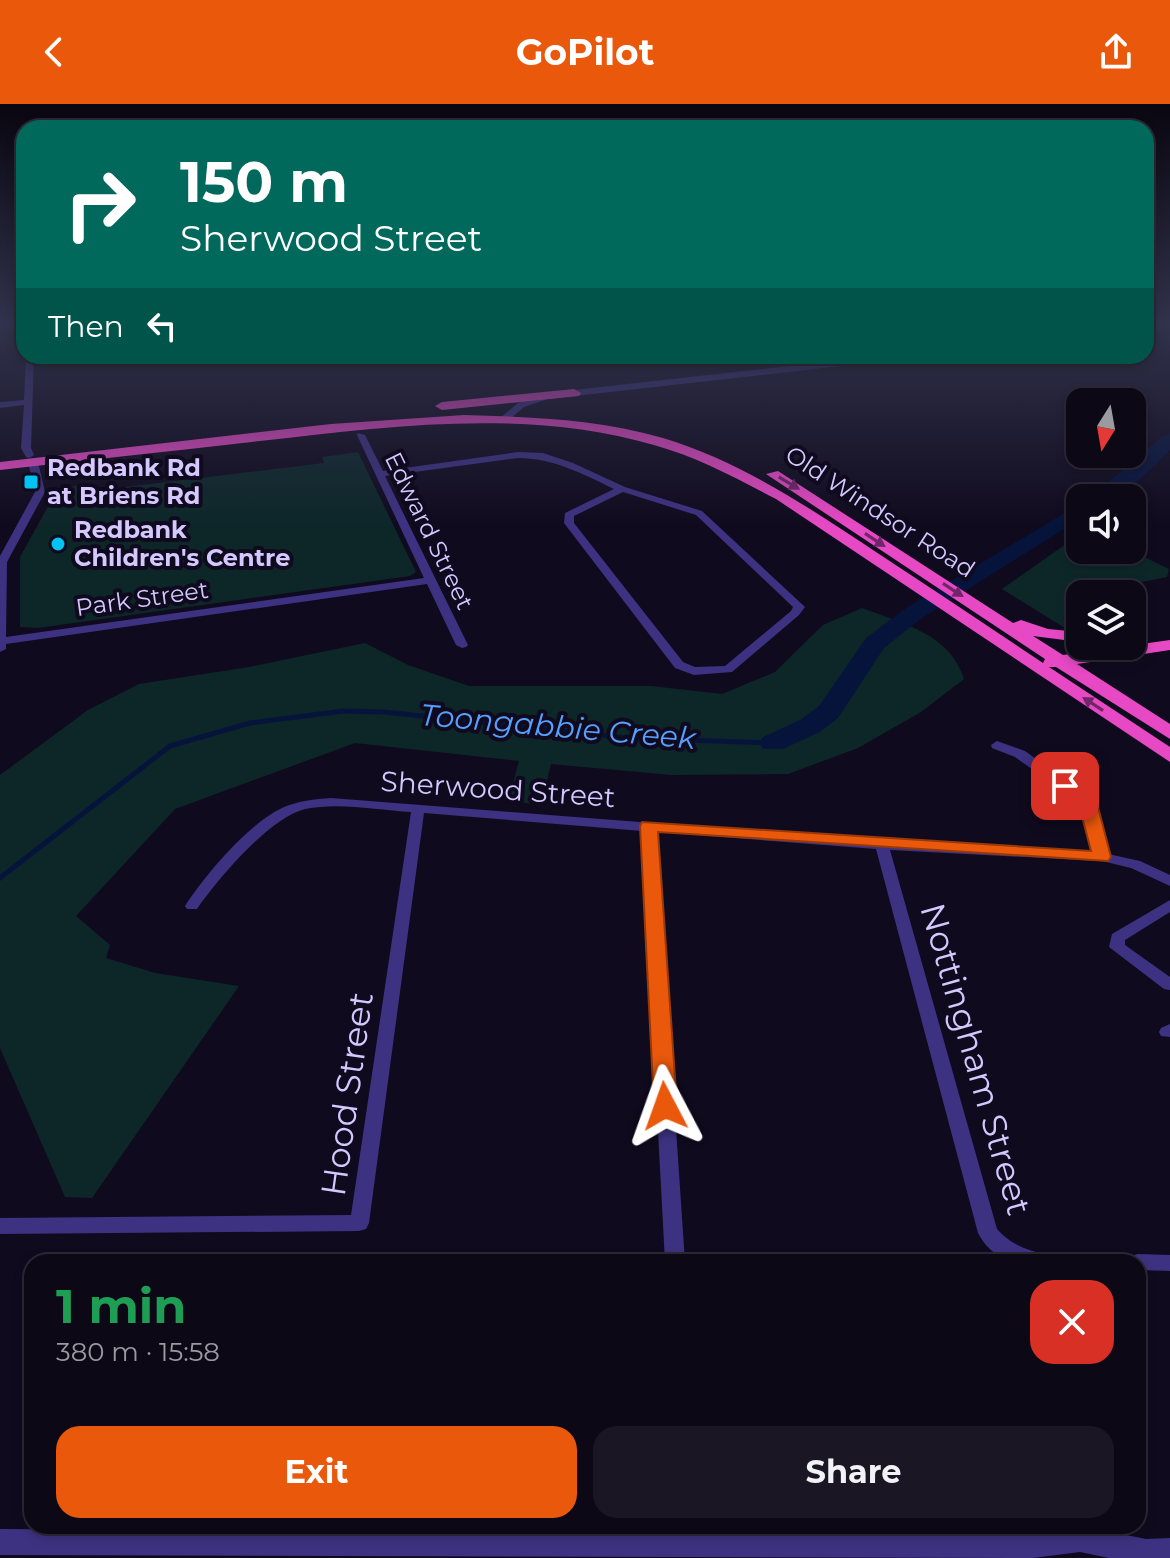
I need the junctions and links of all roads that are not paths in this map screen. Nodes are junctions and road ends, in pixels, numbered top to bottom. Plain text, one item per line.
1 (29, 390) edge
2 (609, 390) edge
3 (573, 394) junction
4 (29, 402) junction
5 (0, 405) edge
6 (386, 414) junction
7 (515, 415) junction
8 (583, 417) junction
9 (361, 435) dead end
10 (0, 458) edge
11 (31, 458) junction
12 (0, 466) edge
13 (378, 474) junction
14 (622, 489) junction
15 (431, 580) junction
16 (989, 615) junction
17 (1066, 636) edge
18 (1168, 636) edge
19 (1146, 639) edge
20 (1, 645) edge
21 (462, 645) dead end
22 (1066, 648) edge
23 (1032, 657) junction
24 (1066, 659) edge
25 (1112, 660) edge
26 (1058, 661) junction
27 (1102, 689) junction
28 (1170, 733) edge
29 (997, 745) dead end
30 (1170, 756) edge
31 (418, 809) junction
32 (649, 826) junction
33 (882, 845) junction
34 (1102, 857) junction
35 (1170, 881) edge
36 (1170, 905) edge
37 (192, 906) dead end
38 (1170, 985) edge
39 (0, 1226) edge
40 (675, 1254) edge
41 (1013, 1254) edge
42 (1146, 1262) edge
43 (1170, 1263) edge
44 (691, 1535) edge
45 (0, 1542) edge
46 (1170, 1551) edge

1 - 4 street
2 - 3 street
3 - 6 highway
3 - 7 street
3 - 8 highway
4 - 5 street
4 - 11 street
6 - 7 highway, Old Windsor Road
6 - 11 highway
7 - 8 highway, Old Windsor Road
7 - 11 highway
7 - 23 highway, Old Windsor Road
8 -> 16 highway, Old Windsor Road
9 - 13 street, Edward Street
10 - 11 highway
11 - 12 highway
11 - 20 street
13 - 14 street
13 - 15 street, Edward Street
14 - 14 street
15 - 20 street, Park Street
15 - 21 street, Edward Street
16 - 17 highway
16 - 23 highway, Old Windsor Road
18 - 19 highway
22 - 23 highway
23 - 26 highway
30 -> 23 highway, Old Windsor Road
24 - 26 highway
25 - 27 highway
26 - 27 highway
27 - 28 highway
29 - 34 street
31 - 32 street, Sherwood Street
31 - 37 street, Sherwood Street
31 - 39 street, Hood Street
32 - 33 street, Sherwood Street
32 - 40 street
33 - 34 street, Sherwood Street
33 - 41 street, Nottingham Street
34 - 35 street, Sherwood Street
36 - 38 street
42 - 43 street
44 - 45 street
44 - 46 street

